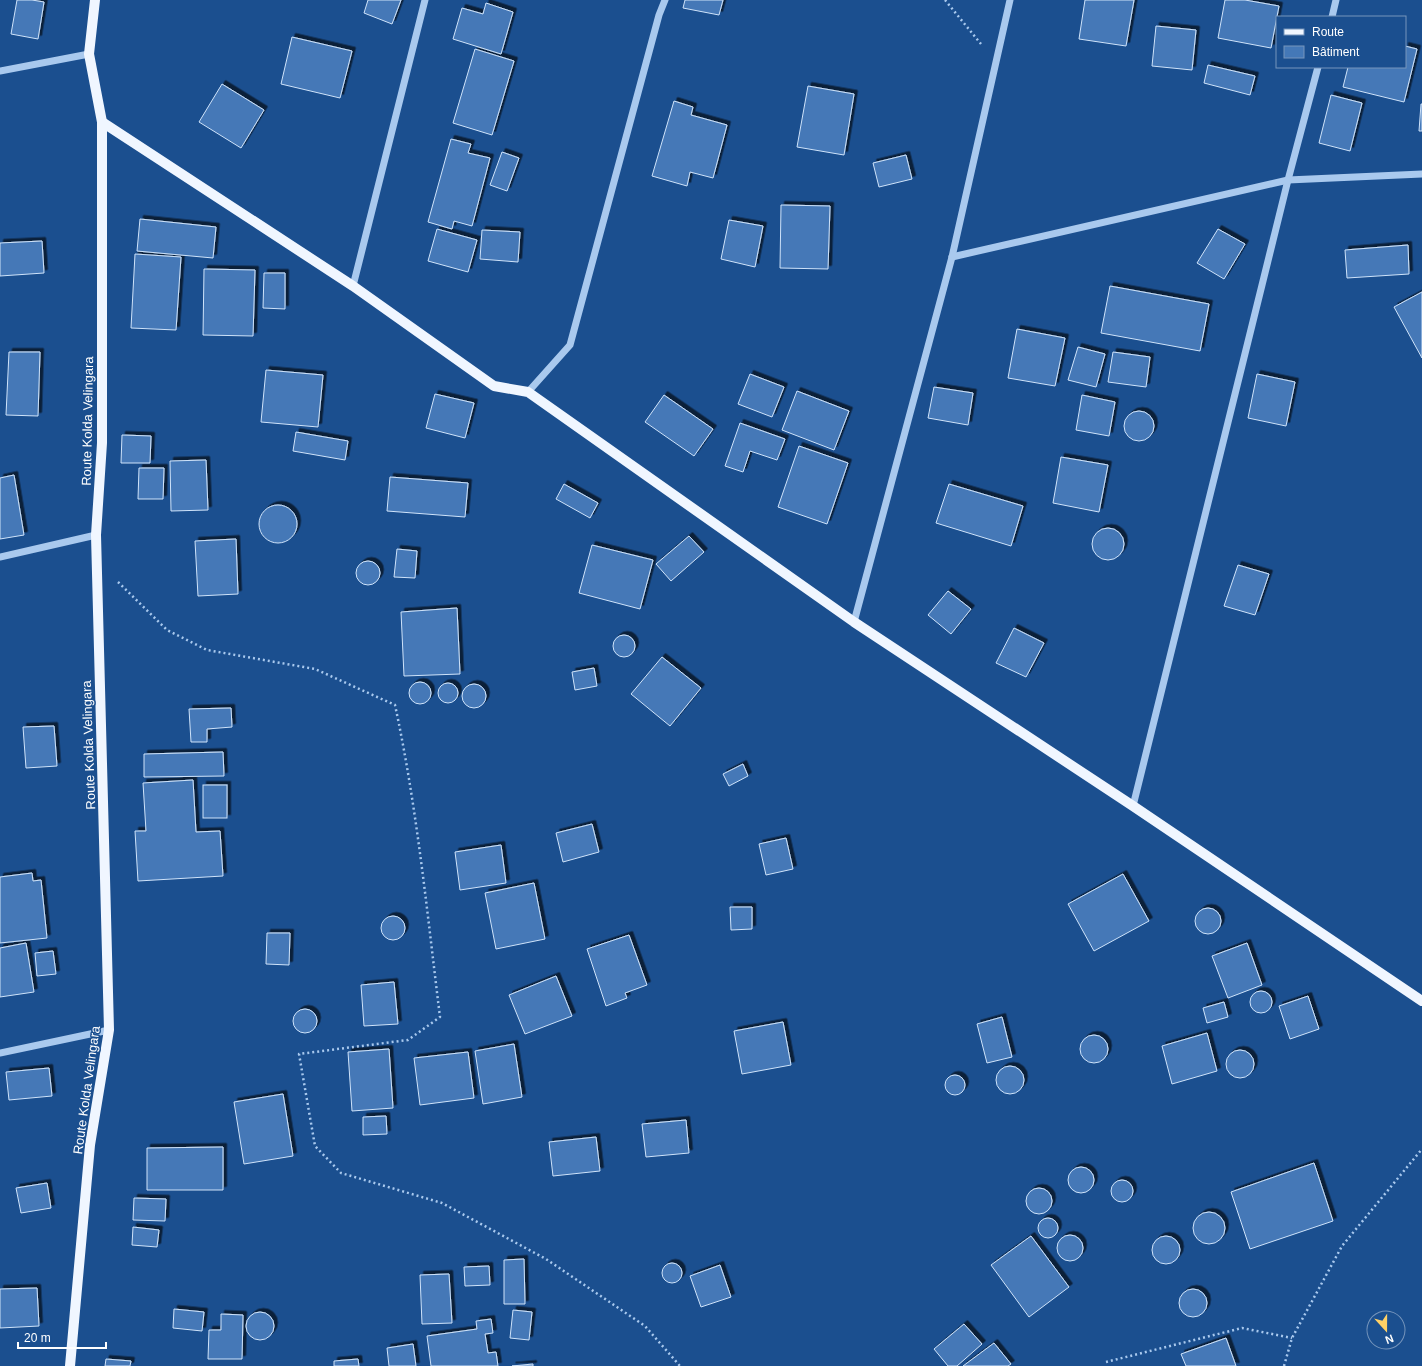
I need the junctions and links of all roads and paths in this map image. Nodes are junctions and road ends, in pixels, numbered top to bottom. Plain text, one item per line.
1 (95, 0) edge
2 (425, 0) edge
3 (665, 0) edge
4 (945, 0) edge
5 (1010, 0) edge
6 (1336, 0) edge
7 (1332, 16) edge
8 (89, 54) junction
9 (996, 63) junction
10 (1318, 68) edge
11 (0, 71) edge
12 (102, 122) junction
13 (1422, 174) edge
14 (1288, 180) junction
15 (952, 257) junction
16 (353, 286) junction
17 (528, 392) junction
18 (96, 535) junction
19 (0, 557) edge
20 (96, 560) junction
21 (854, 622) junction
22 (1133, 806) junction
23 (1422, 1001) edge
24 (109, 1030) junction
25 (0, 1053) edge
26 (1422, 1149) edge
27 (1292, 1338) junction
28 (1106, 1362) dead end
29 (70, 1366) edge
30 (680, 1366) edge
31 (1284, 1366) edge

1 - 8 main road, Route Kolda Velingara
2 - 16 street
3 - 17 street
4 - 9 path
5 - 9 street
6 - 7 street
8 - 11 street
8 - 12 main road, Route Kolda Velingara
9 - 15 street
10 - 14 street
12 - 16 main road
12 - 18 main road, Route Kolda Velingara
13 - 14 street
14 - 15 street
14 - 22 street
15 - 21 street
16 - 17 main road
17 - 21 main road
18 - 19 street
18 - 20 main road, Route Kolda Velingara
20 - 24 main road, Route Kolda Velingara
20 - 30 path
21 - 22 main road
22 - 23 main road
24 - 25 street
24 - 29 main road, Route Kolda Velingara
26 - 27 path
27 - 28 path
27 - 31 path

